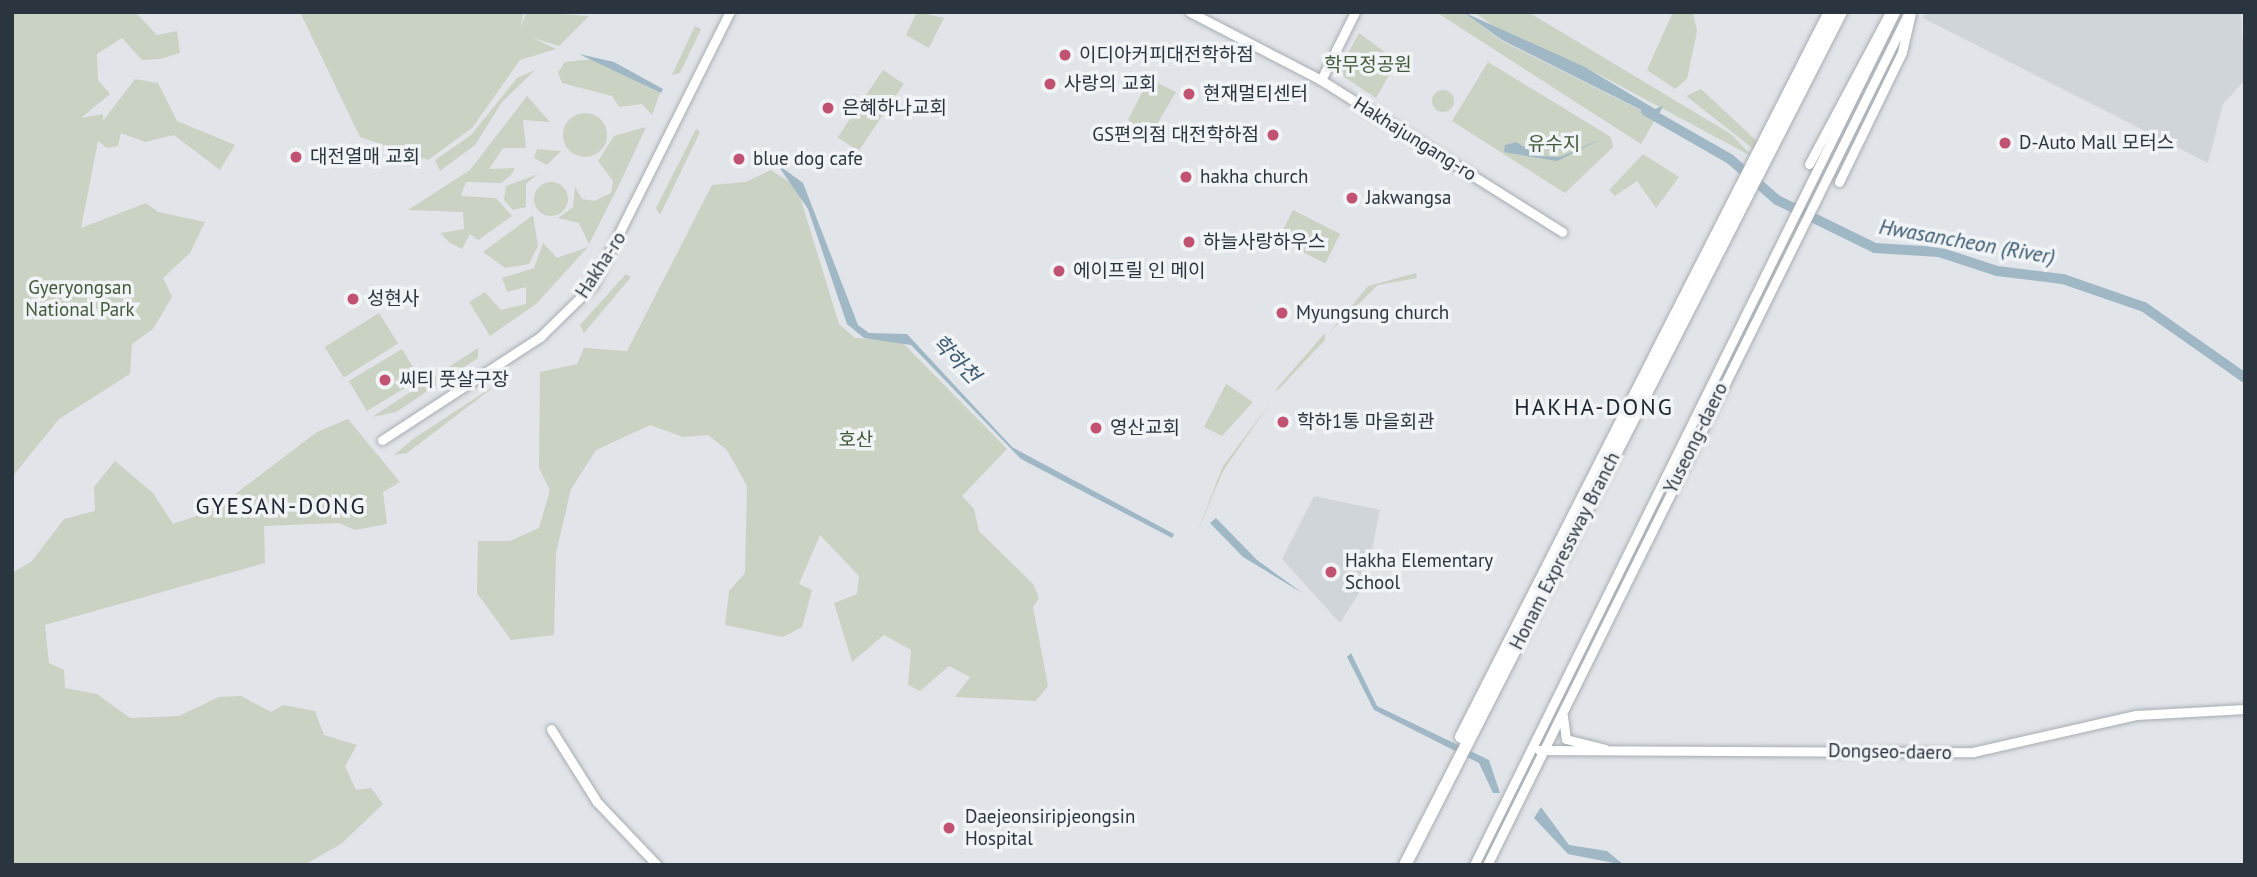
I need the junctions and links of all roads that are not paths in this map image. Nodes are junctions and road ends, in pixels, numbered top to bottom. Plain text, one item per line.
1 (730, 12) edge
2 (1190, 12) edge
3 (1355, 12) edge
4 (1830, 12) edge
5 (1841, 12) edge
6 (1892, 12) edge
7 (1910, 12) edge
8 (1321, 80) junction
9 (1771, 139) junction
10 (1809, 164) dead end
11 (1839, 182) dead end
12 (1562, 232) dead end
13 (382, 440) dead end
14 (1565, 708) junction
15 (2245, 709) edge
16 (551, 729) dead end
17 (1466, 736) junction
18 (1530, 750) junction
19 (1542, 750) junction
20 (1607, 750) junction
21 (657, 865) edge
22 (1396, 865) edge
23 (1405, 865) edge
24 (1474, 865) edge
25 (1487, 865) edge

1 - 13 street, Hakha-ro
2 - 8 street, Hakhajungang-ro
3 - 8 street
4 - 9 highway, Honam Expressway Branch
5 - 9 highway, Honam Expressway Branch
6 - 10 street
6 - 18 street, Yuseong-daero
7 - 11 street
7 - 14 street, Yuseong-daero
8 - 12 street, Hakhajungang-ro
9 - 17 highway, Honam Expressway Branch
14 - 19 street, Yuseong-daero
14 - 20 street
15 - 20 street, Dongseo-daero
16 - 21 street
17 - 22 highway, Honam Expressway Branch
17 - 23 highway, Honam Expressway Branch
18 - 19 street, Dongseo-daero
18 - 24 street, Yuseong-daero
19 - 20 street, Dongseo-daero
19 - 25 street, Yuseong-daero

